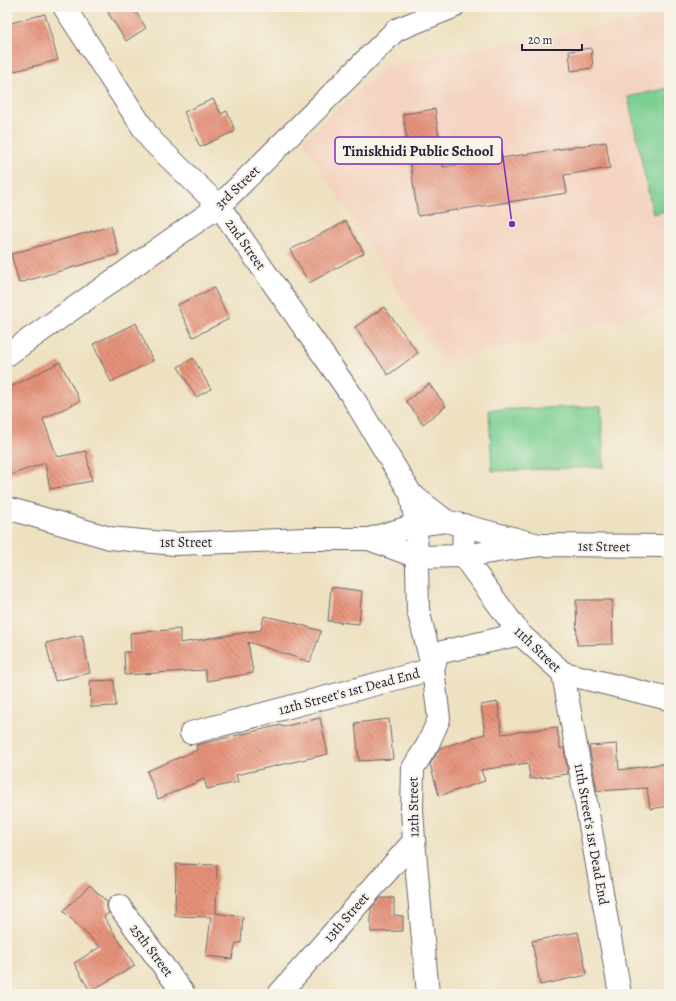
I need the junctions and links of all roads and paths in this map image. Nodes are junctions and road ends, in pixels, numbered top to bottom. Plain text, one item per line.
1 (64, 7) edge
2 (453, 7) edge
3 (219, 206) junction
4 (7, 355) edge
5 (411, 494) junction
6 (7, 508) edge
7 (455, 523) junction
8 (416, 526) junction
9 (369, 539) junction
10 (539, 545) junction
11 (669, 546) edge
12 (464, 556) junction
13 (417, 557) junction
14 (520, 634) junction
15 (433, 669) junction
16 (563, 674) junction
17 (669, 699) edge
18 (191, 733) dead end
19 (414, 841) junction
20 (119, 906) dead end
21 (184, 994) edge
22 (279, 994) edge
23 (428, 994) edge
24 (620, 994) edge

1 - 3 street, 2nd Street
2 - 3 street, 3rd Street
3 - 4 street, 3rd Street
3 - 5 street, 2nd Street
5 - 7 street
5 - 8 street, 12th Street
6 - 9 street, 1st Street
7 - 8 street, 1st Street
7 - 10 street, 1st Street
7 - 12 street
8 - 9 street, 1st Street
8 - 13 street, 12th Street
9 - 13 street, 1st Street
10 - 11 street, 1st Street
10 - 12 street, 1st Street
12 - 13 street, 1st Street
12 - 14 street, 11th Street
13 - 15 street, 12th Street
14 - 15 street, 12th Street's 1st Dead End
14 - 16 street, 11th Street
15 - 18 street, 12th Street's 1st Dead End
15 - 19 street, 12th Street
16 - 17 street, 11th Street
16 - 24 street, 11th Street's 1st Dead End
19 - 22 street, 13th Street
19 - 23 street, 12th Street
20 - 21 street, 25th Street

